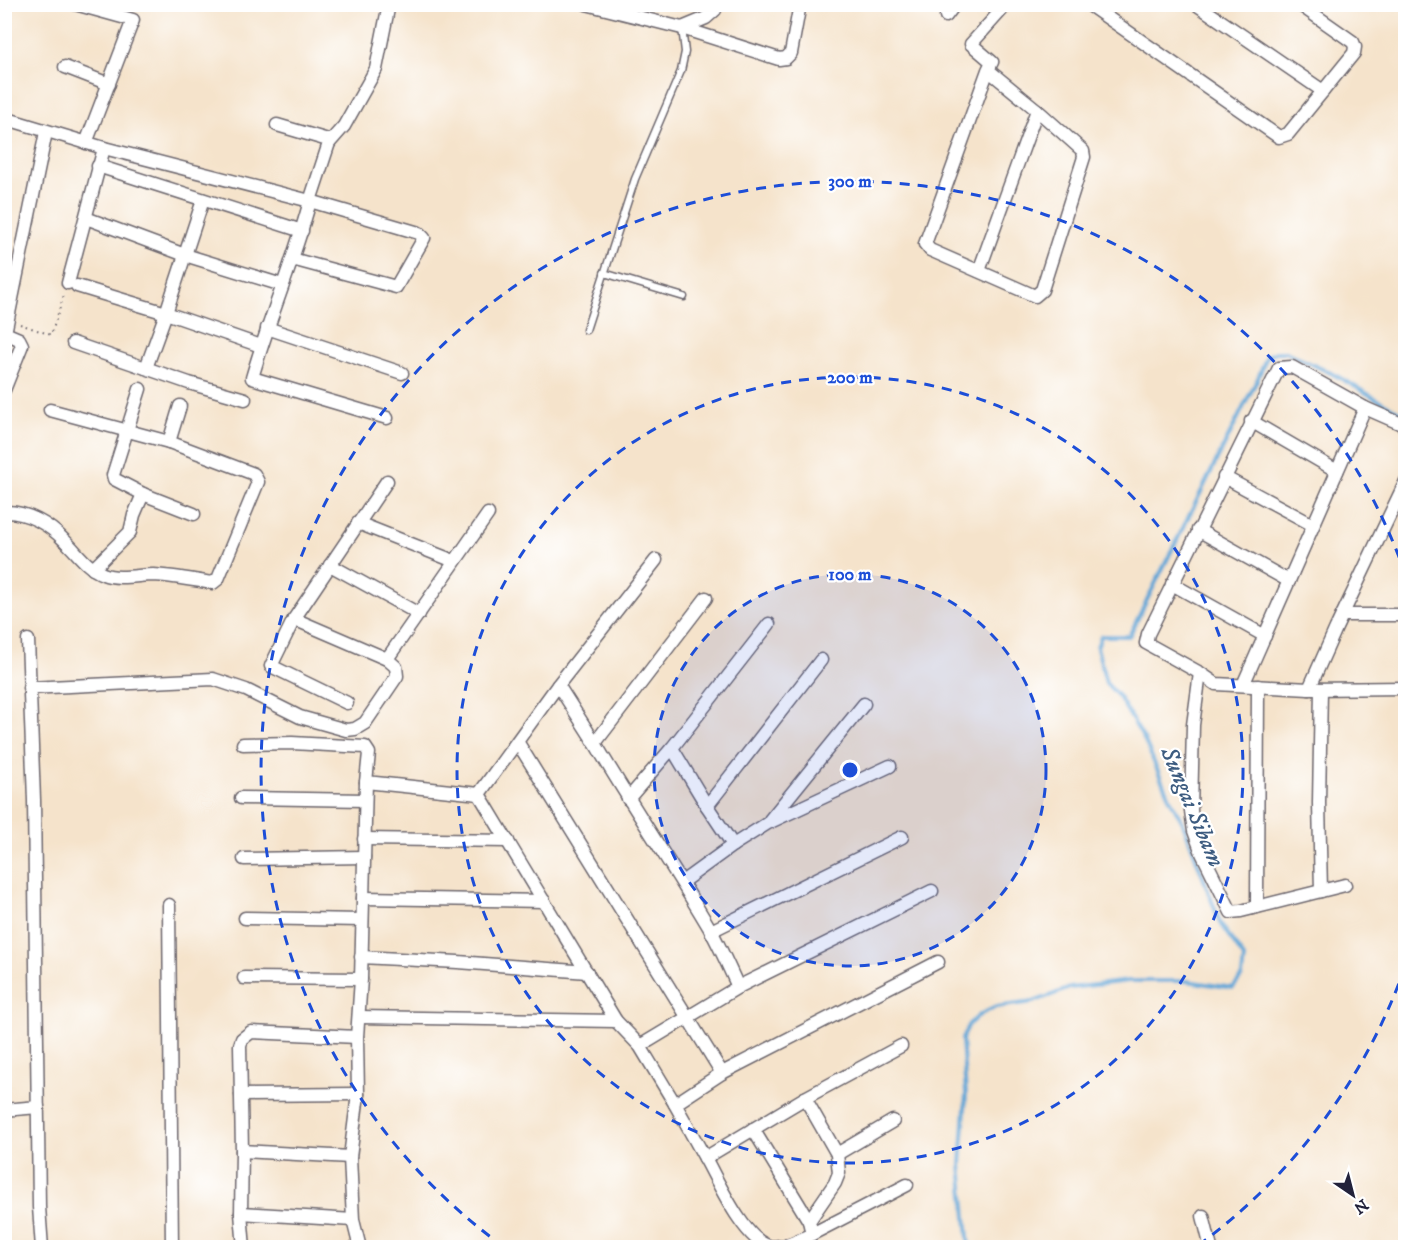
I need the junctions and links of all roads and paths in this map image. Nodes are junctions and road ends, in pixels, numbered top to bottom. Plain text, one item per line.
1 (75, 4) edge
2 (389, 4) edge
3 (586, 4) edge
4 (717, 4) edge
5 (801, 4) edge
6 (955, 4) edge
7 (1006, 4) edge
8 (1088, 4) edge
9 (1196, 4) edge
10 (1299, 4) edge
11 (946, 16) dead end
12 (682, 28) junction
13 (65, 67) dead end
14 (988, 70) junction
15 (110, 84) junction
16 (1323, 91) junction
17 (1037, 110) junction
18 (4, 118) edge
19 (277, 125) dead end
20 (46, 132) junction
21 (86, 143) junction
22 (329, 143) junction
23 (104, 148) junction
24 (98, 166) junction
25 (203, 200) junction
26 (310, 201) junction
27 (86, 218) junction
28 (302, 231) junction
29 (185, 255) junction
30 (292, 259) junction
31 (979, 271) junction
32 (604, 273) junction
33 (72, 284) junction
34 (282, 285) junction
35 (684, 297) dead end
36 (166, 313) junction
37 (7, 319) edge
38 (267, 328) junction
39 (586, 330) dead end
40 (5, 333) edge
41 (73, 343) dead end
42 (261, 346) junction
43 (146, 368) junction
44 (402, 373) dead end
45 (140, 389) dead end
46 (4, 390) edge
47 (245, 399) dead end
48 (180, 406) dead end
49 (1365, 408) junction
50 (50, 410) dead end
51 (387, 418) dead end
52 (1251, 421) junction
53 (1406, 426) edge
54 (126, 430) junction
55 (169, 442) junction
56 (1337, 471) junction
57 (1224, 477) junction
58 (387, 481) dead end
59 (1406, 481) edge
60 (143, 494) junction
61 (4, 512) edge
62 (194, 514) dead end
63 (488, 514) dead end
64 (358, 523) junction
65 (1313, 525) junction
66 (1198, 530) junction
67 (656, 560) dead end
68 (454, 561) junction
69 (330, 565) junction
70 (93, 569) junction
71 (1289, 581) junction
72 (1172, 584) junction
73 (706, 598) dead end
74 (419, 614) junction
75 (1342, 615) junction
76 (1406, 615) edge
77 (294, 618) junction
78 (769, 624) dead end
79 (1264, 636) junction
80 (28, 640) dead end
81 (387, 659) junction
82 (821, 660) dead end
83 (1200, 673) junction
84 (558, 686) junction
85 (1243, 686) junction
86 (1258, 686) junction
87 (28, 688) junction
88 (1406, 688) edge
89 (1315, 689) junction
90 (347, 703) dead end
91 (864, 704) dead end
92 (518, 743) junction
93 (595, 743) junction
94 (243, 744) dead end
95 (672, 748) junction
96 (890, 766) dead end
97 (366, 782) junction
98 (479, 794) junction
99 (241, 798) dead end
100 (365, 800) junction
101 (628, 800) junction
102 (707, 806) junction
103 (768, 823) junction
104 (902, 837) dead end
105 (364, 839) junction
106 (508, 841) junction
107 (733, 845) junction
108 (364, 857) junction
109 (244, 859) dead end
110 (682, 882) junction
111 (1345, 885) dead end
112 (932, 891) dead end
113 (1321, 891) junction
114 (363, 898) junction
115 (544, 901) junction
116 (169, 905) dead end
117 (1257, 907) junction
118 (244, 918) dead end
119 (362, 920) junction
120 (711, 931) junction
121 (361, 957) junction
122 (938, 962) dead end
123 (587, 972) junction
124 (244, 978) dead end
125 (361, 979) junction
126 (738, 987) junction
127 (359, 1017) junction
128 (688, 1019) junction
129 (616, 1021) junction
130 (357, 1037) junction
131 (640, 1046) junction
132 (901, 1046) dead end
133 (722, 1073) junction
134 (358, 1094) junction
135 (241, 1095) junction
136 (805, 1098) junction
137 (675, 1104) junction
138 (38, 1107) junction
139 (4, 1110) edge
140 (893, 1121) dead end
141 (753, 1129) junction
142 (242, 1151) junction
143 (837, 1154) junction
144 (350, 1157) junction
145 (705, 1158) junction
146 (908, 1185) dead end
147 (241, 1213) junction
148 (1203, 1216) dead end
149 (353, 1221) junction
150 (811, 1228) junction
151 (42, 1248) edge
152 (172, 1248) edge
153 (244, 1248) edge
154 (360, 1248) edge
155 (1211, 1248) edge

1 - 15 street
2 - 22 street
3 - 12 street
4 - 12 street
5 - 12 street
6 - 11 street
7 - 14 street
8 - 16 street
9 - 16 street
10 - 16 street
12 - 32 lane
13 - 15 street
14 - 17 street
14 - 31 street
15 - 21 street
17 - 31 street
17 - 31 street
18 - 20 street
19 - 22 street
20 - 21 street
20 - 37 street
21 - 23 street
22 - 26 street
23 - 24 street
23 - 26 street
24 - 25 street
24 - 27 street
25 - 28 street
25 - 29 street
26 - 28 street
26 - 30 street
27 - 29 street
27 - 33 street
28 - 30 street
29 - 34 street
29 - 36 street
30 - 34 street
32 - 35 lane
32 - 39 lane
33 - 36 street
33 - 37 path
34 - 38 street
36 - 42 street
36 - 43 street
37 - 40 street
38 - 42 street
38 - 44 street
40 - 46 street
41 - 43 street
42 - 51 street
43 - 47 street
45 - 54 street
48 - 55 street
49 - 52 street
49 - 53 street
49 - 56 street
50 - 54 street
52 - 56 street
52 - 57 street
54 - 55 street
54 - 60 street
55 - 70 street
56 - 65 street
57 - 65 street
57 - 66 street
58 - 64 street
59 - 75 street
60 - 62 street
60 - 70 street
61 - 70 street
63 - 68 street
64 - 68 street
64 - 69 street
65 - 71 street
66 - 71 street
66 - 72 street
67 - 84 street
68 - 74 street
69 - 74 street
69 - 77 street
71 - 79 street
72 - 79 street
72 - 83 street
73 - 93 street
74 - 81 street
75 - 76 street
75 - 89 street
77 - 81 street
77 - 90 street
78 - 95 street
79 - 85 street
80 - 87 street
81 - 87 street
82 - 102 street
83 - 85 street
83 - 117 street
84 - 92 street
84 - 93 street
85 - 86 street
86 - 89 street
86 - 117 street
87 - 138 street
88 - 89 street
89 - 113 street
91 - 103 street
92 - 98 street
92 - 128 street
93 - 101 street
94 - 97 street
95 - 101 street
95 - 102 street
96 - 103 street
97 - 98 street
97 - 100 street
98 - 106 street
99 - 100 street
100 - 105 street
101 - 110 street
102 - 107 street
103 - 107 street
104 - 120 street
105 - 106 street
105 - 108 street
106 - 115 street
107 - 110 street
108 - 109 street
108 - 114 street
110 - 120 street
111 - 113 street
112 - 126 street
113 - 117 street
114 - 115 street
114 - 119 street
115 - 123 street
116 - 152 street
118 - 119 street
119 - 121 street
120 - 126 street
121 - 123 street
121 - 125 street
122 - 133 street
123 - 129 street
124 - 125 street
125 - 127 street
126 - 128 street
127 - 129 street
127 - 130 street
128 - 131 street
128 - 133 street
129 - 131 street
130 - 134 street
130 - 135 street
131 - 137 street
132 - 136 street
133 - 137 street
134 - 135 street
134 - 144 street
135 - 142 street
136 - 141 street
136 - 143 street
137 - 145 street
138 - 139 street
138 - 151 street
140 - 143 street
141 - 145 street
141 - 150 street
142 - 144 street
142 - 147 street
143 - 150 street
144 - 149 street
145 - 150 street
146 - 150 street
147 - 149 street
147 - 153 street
148 - 155 street
149 - 154 street

